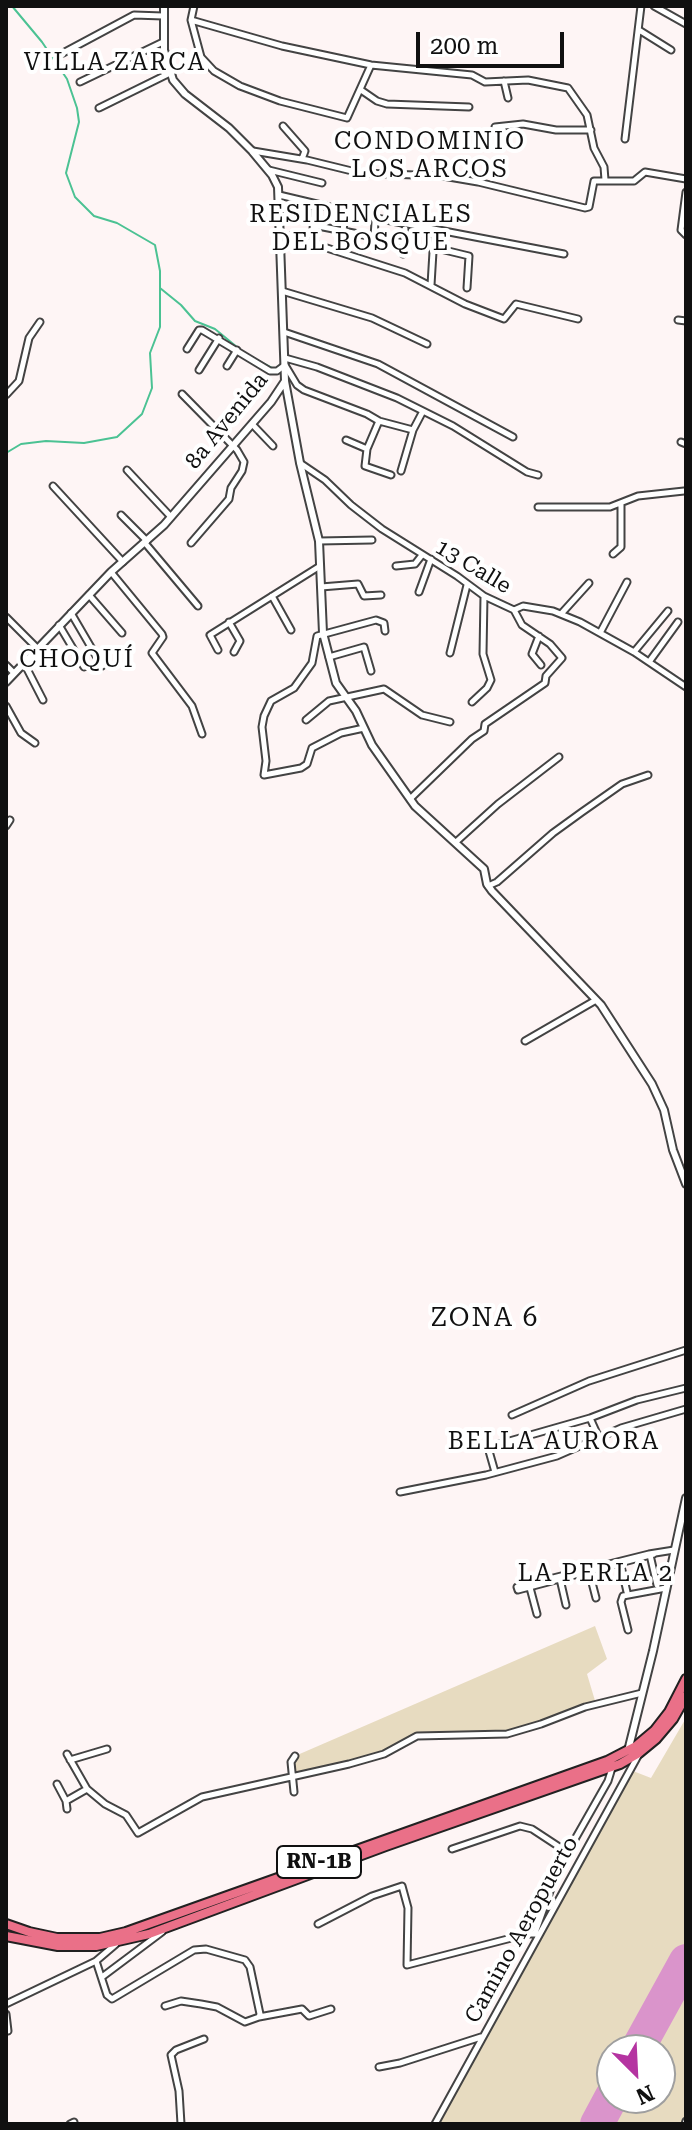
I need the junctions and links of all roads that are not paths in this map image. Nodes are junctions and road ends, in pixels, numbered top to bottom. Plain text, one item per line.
1 (164, 6) edge
2 (194, 6) edge
3 (641, 6) edge
4 (654, 6) edge
5 (163, 16) junction
6 (191, 20) junction
7 (686, 24) edge
8 (639, 30) junction
9 (163, 42) junction
10 (671, 50) dead end
11 (63, 53) dead end
12 (371, 65) junction
13 (170, 73) junction
14 (504, 81) junction
15 (80, 82) dead end
16 (361, 90) junction
17 (508, 98) dead end
18 (469, 107) dead end
19 (99, 108) dead end
20 (283, 126) dead end
21 (495, 127) dead end
22 (591, 130) junction
23 (625, 139) dead end
24 (252, 151) junction
25 (302, 159) junction
26 (267, 170) junction
27 (686, 179) edge
28 (605, 180) junction
29 (322, 183) dead end
30 (686, 192) edge
31 (279, 195) junction
32 (315, 204) junction
33 (345, 215) dead end
34 (375, 222) dead end
35 (313, 225) junction
36 (405, 229) dead end
37 (343, 231) junction
38 (280, 233) junction
39 (684, 234) edge
40 (434, 235) dead end
41 (374, 237) junction
42 (312, 241) junction
43 (404, 243) junction
44 (432, 247) junction
45 (403, 254) dead end
46 (564, 254) dead end
47 (431, 285) junction
48 (467, 288) dead end
49 (282, 291) junction
50 (578, 319) dead end
51 (678, 320) dead end
52 (686, 321) edge
53 (40, 322) dead end
54 (284, 332) junction
55 (219, 338) junction
56 (427, 344) dead end
57 (187, 349) dead end
58 (237, 350) junction
59 (285, 361) junction
60 (227, 366) dead end
61 (199, 370) dead end
62 (285, 381) junction
63 (182, 394) dead end
64 (6, 395) edge
65 (423, 411) junction
66 (379, 421) junction
67 (252, 424) junction
68 (413, 430) junction
69 (513, 437) dead end
70 (346, 440) dead end
71 (232, 446) junction
72 (273, 446) dead end
73 (367, 449) junction
74 (300, 463) junction
75 (127, 470) dead end
76 (401, 471) dead end
77 (391, 475) dead end
78 (538, 475) dead end
79 (53, 486) dead end
80 (684, 491) dead end
81 (621, 503) junction
82 (538, 507) dead end
83 (121, 515) dead end
84 (171, 517) junction
85 (372, 540) dead end
86 (319, 541) junction
87 (146, 542) junction
88 (191, 543) dead end
89 (613, 554) dead end
90 (422, 555) junction
91 (431, 559) junction
92 (123, 562) junction
93 (321, 565) junction
94 (396, 566) dead end
95 (111, 572) junction
96 (627, 582) dead end
97 (589, 583) dead end
98 (467, 585) junction
99 (321, 587) junction
100 (419, 592) dead end
101 (89, 595) junction
102 (381, 595) dead end
103 (272, 596) junction
104 (484, 596) junction
105 (198, 606) dead end
106 (514, 610) junction
107 (668, 611) dead end
108 (71, 613) junction
109 (561, 614) junction
110 (6, 617) edge
111 (229, 622) junction
112 (678, 622) dead end
113 (59, 625) junction
114 (291, 630) dead end
115 (385, 631) dead end
116 (122, 633) dead end
117 (323, 633) junction
118 (600, 633) junction
119 (539, 636) junction
120 (36, 647) junction
121 (218, 650) dead end
122 (234, 652) dead end
123 (634, 652) junction
124 (450, 653) dead end
125 (328, 657) junction
126 (23, 662) junction
127 (649, 662) junction
128 (6, 665) edge
129 (541, 665) dead end
130 (102, 666) dead end
131 (84, 667) dead end
132 (371, 671) dead end
133 (14, 673) junction
134 (6, 682) edge
135 (686, 687) edge
136 (347, 698) junction
137 (43, 700) dead end
138 (472, 702) dead end
139 (6, 706) edge
140 (306, 720) dead end
141 (450, 722) dead end
142 (364, 728) junction
143 (202, 734) dead end
144 (35, 743) dead end
145 (559, 757) dead end
146 (648, 775) dead end
147 (410, 799) junction
148 (10, 820) dead end
149 (6, 826) edge
150 (456, 842) junction
151 (488, 886) junction
152 (596, 1000) junction
153 (525, 1041) dead end
154 (686, 1184) edge
155 (686, 1350) edge
156 (686, 1388) edge
157 (686, 1409) edge
158 (512, 1415) dead end
159 (590, 1418) junction
160 (599, 1438) junction
161 (495, 1472) junction
162 (400, 1492) dead end
163 (686, 1498) edge
164 (674, 1550) junction
165 (651, 1555) junction
166 (620, 1563) junction
167 (589, 1571) junction
168 (559, 1578) junction
169 (657, 1585) dead end
170 (666, 1588) junction
171 (627, 1592) dead end
172 (596, 1598) dead end
173 (566, 1605) dead end
174 (537, 1614) dead end
175 (628, 1630) dead end
176 (686, 1679) edge
177 (642, 1693) junction
178 (686, 1696) edge
179 (107, 1749) dead end
180 (628, 1751) junction
181 (639, 1753) junction
182 (295, 1756) dead end
183 (612, 1767) junction
184 (293, 1777) junction
185 (57, 1784) dead end
186 (87, 1789) junction
187 (547, 1790) junction
188 (294, 1792) dead end
189 (509, 1795) junction
190 (66, 1801) junction
191 (67, 1809) dead end
192 (384, 1847) junction
193 (452, 1849) dead end
194 (567, 1852) junction
195 (341, 1855) junction
196 (281, 1884) junction
197 (170, 1920) junction
198 (6, 1924) edge
199 (318, 1924) dead end
200 (537, 1934) junction
201 (6, 1936) edge
202 (116, 1944) junction
203 (96, 1961) junction
204 (102, 1977) junction
205 (6, 2004) edge
206 (165, 2006) dead end
207 (331, 2009) dead end
208 (6, 2014) edge
209 (259, 2017) junction
210 (8, 2031) dead end
211 (482, 2037) junction
212 (204, 2039) dead end
213 (379, 2067) dead end
214 (181, 2124) edge
215 (435, 2124) edge

1 - 5 street, 8a Avenida
2 - 6 street
3 - 8 street
4 - 7 street
5 - 9 street, 8a Avenida
5 - 11 street
6 - 12 street
6 - 16 street
8 - 10 street
8 - 23 street
9 - 13 street, 8a Avenida
9 - 15 street
12 - 14 street
12 - 16 street
13 - 19 street
13 - 24 street, 8a Avenida
14 - 17 street
14 - 22 street
16 - 18 street
20 - 25 street
21 - 22 street
22 - 28 street
24 - 25 street
24 - 26 street, 8a Avenida
25 - 28 street
26 - 29 street
26 - 31 street, 8a Avenida
27 - 28 street
30 - 39 street
31 - 32 street
31 - 38 street, 8a Avenida
32 - 35 street
32 - 46 street
33 - 37 street
34 - 41 street
35 - 37 street
35 - 42 street
36 - 43 street
37 - 41 street
38 - 42 street
38 - 49 street, 8a Avenida
40 - 44 street
41 - 43 street
42 - 47 street
43 - 45 street
44 - 47 street
44 - 48 street
47 - 50 street
49 - 54 street, 8a Avenida
49 - 56 street
51 - 52 street
53 - 64 street
54 - 59 street, 8a Avenida
54 - 69 street
55 - 57 street
55 - 58 street
55 - 61 street
58 - 59 street
58 - 60 street
59 - 62 street, 8a Avenida
59 - 65 street
59 - 66 street
62 - 67 street, 8a Avenida
62 - 74 street
63 - 71 street
65 - 68 street
65 - 78 street
66 - 68 street
66 - 73 street
67 - 71 street, 8a Avenida
67 - 72 street
68 - 76 street
70 - 73 street
71 - 84 street, 8a Avenida
71 - 88 street
73 - 77 street
74 - 86 street
74 - 90 street, 13 Calle
75 - 84 street
79 - 92 street
80 - 81 street
81 - 82 street
81 - 89 street
83 - 87 street
84 - 87 street, 8a Avenida
85 - 86 street
86 - 93 street
87 - 92 street, 8a Avenida
87 - 105 street
90 - 91 street, 13 Calle
90 - 94 street
91 - 98 street, 13 Calle
91 - 100 street
92 - 95 street, 8a Avenida
93 - 99 street
93 - 103 street
95 - 101 street, 8a Avenida
95 - 143 street
96 - 118 street
97 - 109 street
98 - 104 street, 13 Calle
98 - 124 street
99 - 102 street
99 - 117 street
101 - 108 street, 8a Avenida
101 - 116 street
103 - 111 street
103 - 114 street
104 - 106 street, 13 Calle
104 - 138 street
106 - 109 street, 13 Calle
106 - 119 street
107 - 123 street
108 - 113 street, 8a Avenida
108 - 130 street
109 - 118 street, 13 Calle
110 - 120 street
111 - 121 street
111 - 122 street
112 - 127 street
113 - 120 street, 8a Avenida
113 - 131 street
115 - 117 street
117 - 125 street
117 - 142 street
118 - 123 street, 13 Calle
119 - 129 street
119 - 147 street
120 - 126 street, 8a Avenida
123 - 127 street, 13 Calle
125 - 132 street
125 - 136 street
126 - 133 street, 8a Avenida
126 - 137 street
127 - 135 street, 13 Calle
128 - 133 street
133 - 134 street, 8a Avenida
136 - 140 street
136 - 141 street
136 - 142 street
139 - 144 street
142 - 147 street
145 - 150 street
146 - 151 street
147 - 150 street
148 - 149 street
150 - 151 street
151 - 152 street
152 - 153 street
152 - 154 street
155 - 158 street
156 - 159 street
157 - 160 street
159 - 160 street
159 - 161 street
160 - 161 street
161 - 162 street
163 - 164 street
164 - 165 street
164 - 170 street
165 - 166 street
165 - 169 street
166 - 167 street
166 - 171 street
167 - 168 street
167 - 172 street
168 - 173 street
168 - 174 street
170 - 175 street
170 - 177 street
176 - 180 highway, RN-1B
177 - 180 street
177 - 184 street
178 - 181 highway, RN-1B
179 - 186 street
180 - 187 highway
180 - 189 highway, RN-1B
181 - 183 highway, RN-1B
181 - 200 street, Camino Aeropuerto
182 - 184 street
183 - 187 highway, RN-1B
183 - 194 street
184 - 186 street
184 - 188 street
185 - 190 street
186 - 190 street
187 - 192 highway, RN-1B
189 - 192 highway
189 - 195 highway, RN-1B
190 - 191 street
192 - 196 highway, RN-1B
193 - 194 street
194 - 200 street
195 - 196 highway
195 - 197 highway, RN-1B
196 - 197 highway, RN-1B
197 - 198 highway, RN-1B
197 - 202 highway, RN-1B
197 - 204 street
199 - 200 street
200 - 211 street, Camino Aeropuerto
201 - 202 highway, RN-1B
202 - 203 street
203 - 204 street
203 - 205 street
204 - 209 street
206 - 209 street
207 - 209 street
208 - 210 street
211 - 213 street
211 - 215 street, Camino Aeropuerto
212 - 214 street

